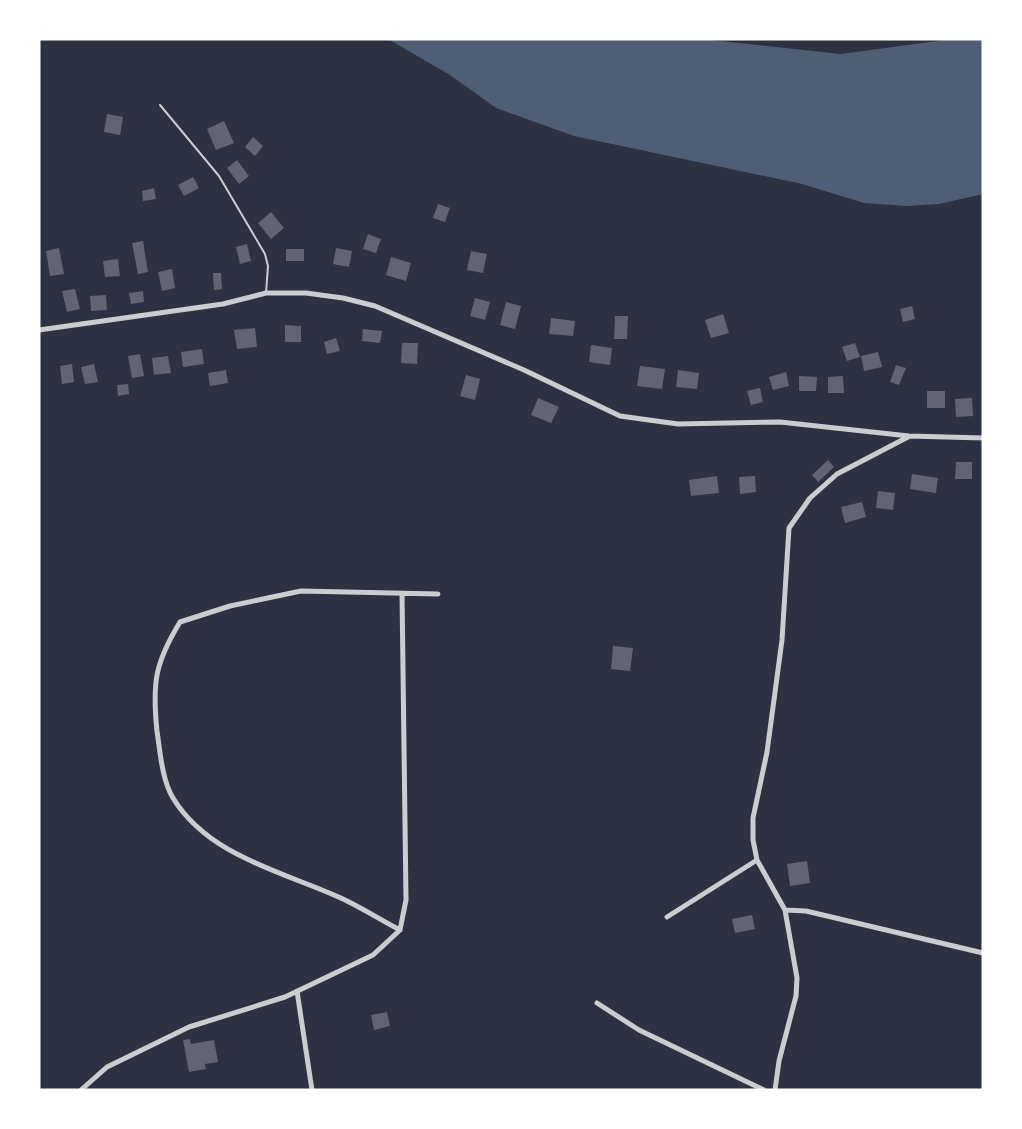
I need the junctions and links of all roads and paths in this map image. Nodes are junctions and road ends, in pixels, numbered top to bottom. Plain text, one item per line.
1 (160, 105) dead end
2 (266, 293) junction
3 (39, 330) edge
4 (909, 436) junction
5 (983, 438) edge
6 (402, 593) junction
7 (438, 594) dead end
8 (757, 860) junction
9 (785, 910) junction
10 (667, 917) dead end
11 (400, 930) junction
12 (983, 953) edge
13 (297, 991) junction
14 (597, 1003) dead end
15 (81, 1090) edge
16 (312, 1090) edge
17 (764, 1090) edge
18 (775, 1090) edge

1 - 2 lane
2 - 3 street
2 - 4 street
4 - 5 street
4 - 8 street
6 - 7 street
6 - 11 street
6 - 11 street
8 - 9 street
8 - 10 street
9 - 12 street
9 - 18 street
11 - 13 street
13 - 15 street
13 - 16 street
14 - 17 street

